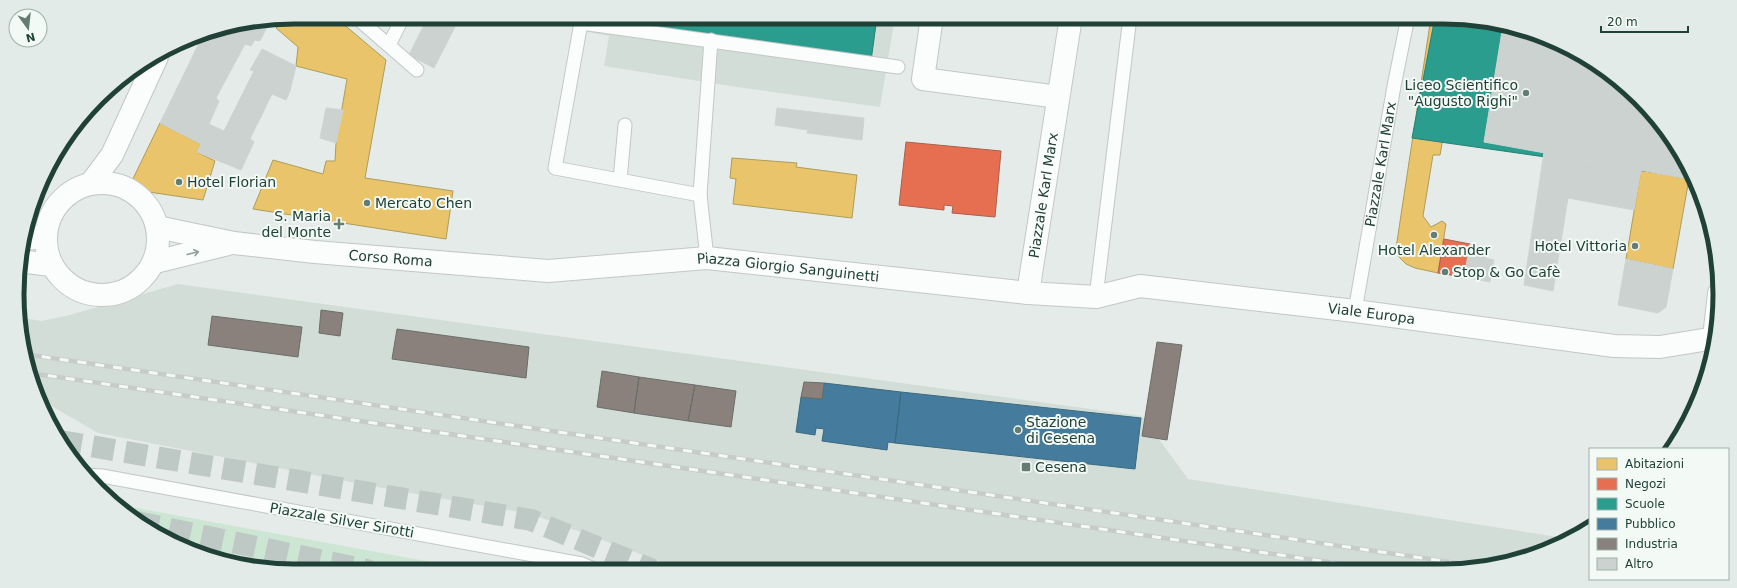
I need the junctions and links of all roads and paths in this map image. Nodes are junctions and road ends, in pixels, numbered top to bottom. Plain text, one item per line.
1 (364, 24) edge
2 (400, 24) edge
3 (581, 24) edge
4 (608, 24) edge
5 (931, 24) edge
6 (1069, 24) edge
7 (1129, 24) edge
8 (1407, 24) edge
9 (711, 40) junction
10 (389, 45) junction
11 (152, 65) edge
12 (898, 67) dead end
13 (417, 70) dead end
14 (1058, 97) junction
15 (625, 125) dead end
16 (112, 155) junction
17 (620, 180) junction
18 (91, 183) junction
19 (121, 186) junction
20 (700, 195) junction
21 (157, 227) junction
22 (35, 238) edge
23 (234, 243) junction
24 (707, 258) junction
25 (26, 262) edge
26 (155, 262) junction
27 (50, 265) junction
28 (548, 270) joint
29 (1028, 293) junction
30 (1096, 296) junction
31 (1356, 311) junction
32 (1709, 339) edge
33 (94, 476) edge
34 (582, 564) edge

1 - 10 lane
2 - 10 lane
3 - 17 lane
4 - 9 lane
5 - 14 street
6 - 14 street, Piazzale Karl Marx
7 - 30 lane
8 - 31 lane, Piazzale Karl Marx
9 - 12 lane
9 - 20 lane
10 - 13 lane
11 - 16 street
14 - 29 street, Piazzale Karl Marx
15 - 17 lane
16 - 18 street
16 - 19 street
17 - 20 lane
18 - 19 street
18 - 22 street
19 - 21 street
20 - 24 lane
21 - 23 street, Corso Roma
21 - 26 street
22 - 27 street
26 -> 23 street, Corso Roma
23 - 28 street, Corso Roma
24 - 28 street, Piazza Giorgio Sanguinetti
24 - 29 street, Piazza Giorgio Sanguinetti
25 - 27 street
26 - 27 street
29 - 30 street, Viale Europa
30 - 31 street, Viale Europa
31 - 32 street, Viale Europa
33 - 34 lane, Piazzale Silver Sirotti

